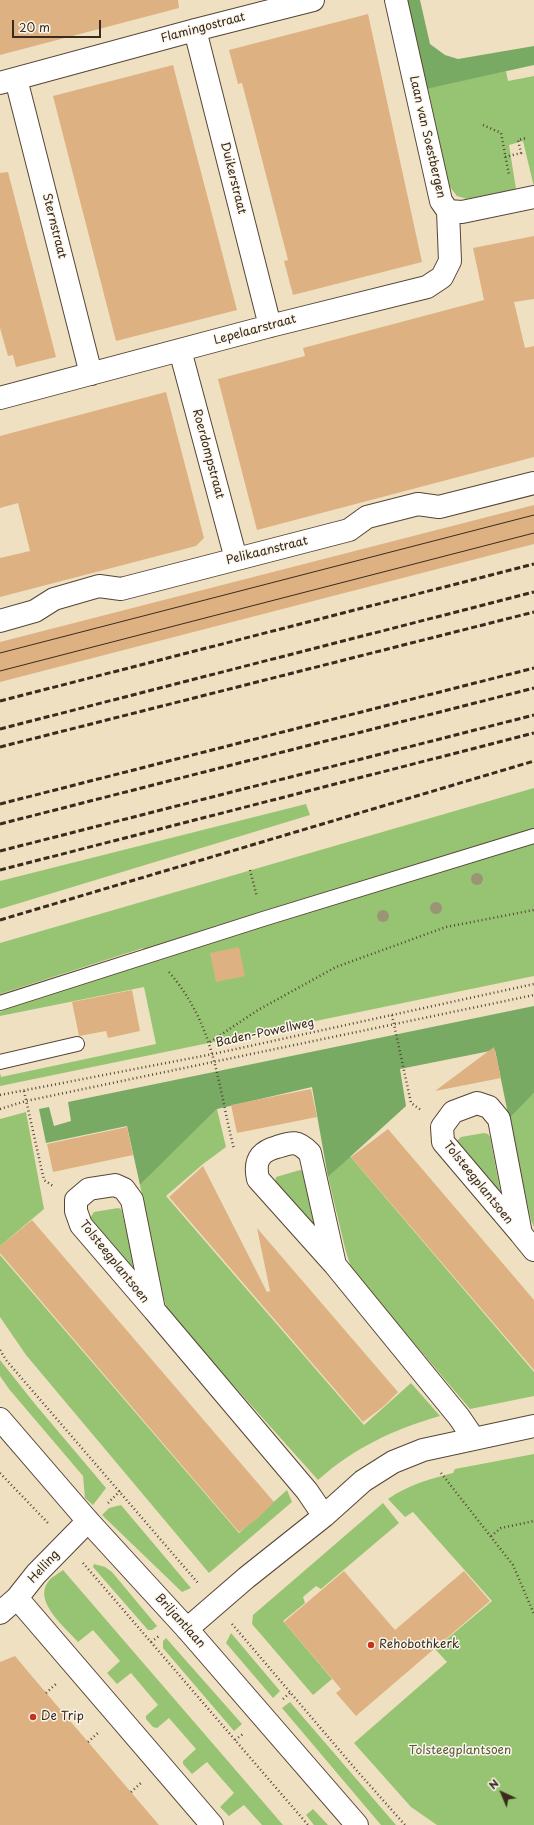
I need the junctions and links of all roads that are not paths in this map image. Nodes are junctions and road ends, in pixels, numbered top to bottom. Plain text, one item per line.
1 (313, 0) edge
2 (396, 0) edge
3 (195, 30) junction
4 (8, 81) edge
5 (534, 197) edge
6 (448, 211) junction
7 (270, 326) junction
8 (180, 350) junction
9 (91, 374) junction
10 (0, 398) edge
11 (534, 483) edge
12 (236, 559) junction
13 (0, 620) edge
14 (534, 836) edge
15 (0, 1003) edge
16 (77, 1044) dead end
17 (0, 1062) edge
18 (527, 1242) edge
19 (335, 1265) junction
20 (154, 1310) junction
21 (0, 1419) edge
22 (534, 1426) edge
23 (474, 1439) junction
24 (324, 1516) junction
25 (88, 1521) junction
26 (17, 1598) junction
27 (0, 1613) edge
28 (188, 1629) junction
29 (212, 1825) edge
30 (357, 1825) edge

1 - 3 street, Flamingostraat
2 - 6 street, Laan van Soestbergen
3 - 4 street, Flamingostraat
3 - 7 street, Duikerstraat
4 - 9 street, Sternstraat
5 - 6 street, Laan van Soestbergen
6 - 7 street, Lepelaarstraat
7 - 8 street, Lepelaarstraat
8 - 9 street, Lepelaarstraat
8 - 12 street, Roerdompstraat
9 - 10 street, Lepelaarstraat
11 - 12 street, Pelikaanstraat
12 - 13 street, Pelikaanstraat
14 - 15 lane
16 - 17 lane
18 - 18 street, Tolsteegplantsoen
19 - 19 street
19 - 23 street
20 - 20 street, Tolsteegplantsoen
20 - 24 street, Tolsteegplantsoen
21 - 25 street, Briljantlaan
22 - 23 street
23 - 24 street
24 - 28 street
25 - 26 street, Helling
25 - 28 street, Briljantlaan
26 - 27 street, Helling
26 - 29 street
28 - 30 street, Briljantlaan

